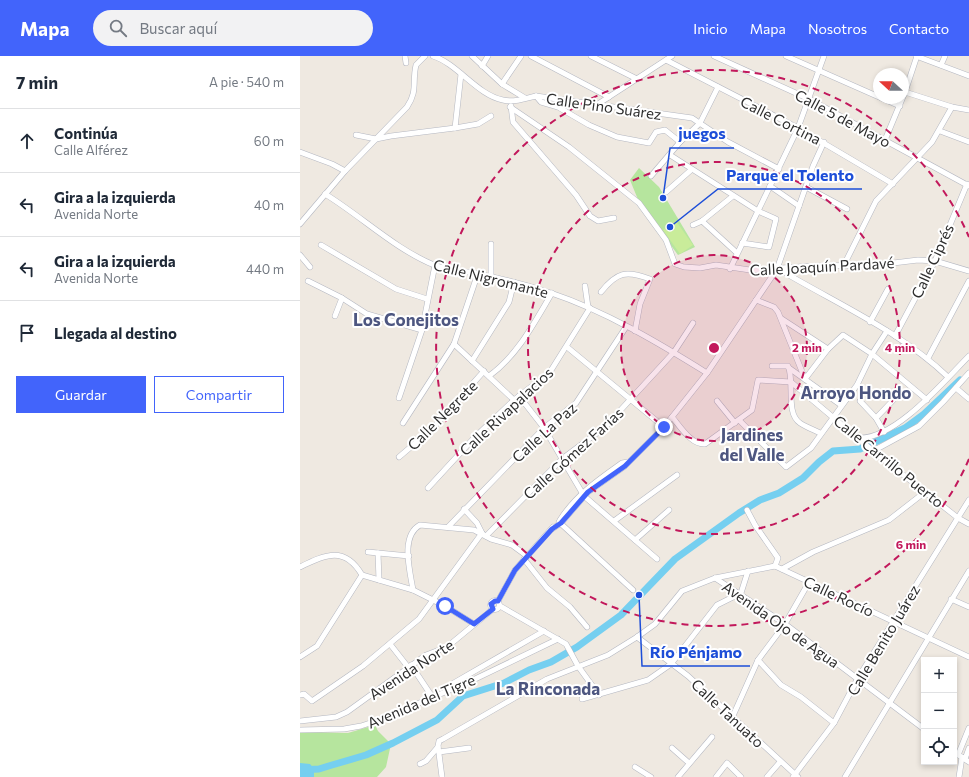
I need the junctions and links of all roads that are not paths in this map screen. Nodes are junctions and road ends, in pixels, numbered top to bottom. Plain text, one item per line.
1 (405, 56) edge
2 (426, 56) edge
3 (433, 56) edge
4 (472, 56) edge
5 (488, 56) edge
6 (520, 56) edge
7 (530, 56) edge
8 (592, 56) edge
9 (672, 56) edge
10 (714, 56) edge
11 (786, 56) edge
12 (824, 56) edge
13 (916, 56) edge
14 (945, 56) edge
15 (666, 60) junction
16 (406, 63) dead end
17 (941, 65) junction
18 (482, 66) junction
19 (819, 72) junction
20 (461, 74) junction
21 (969, 76) edge
22 (637, 79) junction
23 (909, 79) edge
24 (502, 84) junction
25 (718, 88) junction
26 (909, 93) edge
27 (873, 95) edge
28 (536, 96) junction
29 (609, 97) junction
30 (525, 98) junction
31 (809, 99) junction
32 (513, 101) junction
33 (598, 104) junction
34 (895, 104) edge
35 (900, 106) joint
36 (510, 107) junction
37 (952, 107) junction
38 (969, 110) edge
39 (491, 116) dead end
40 (700, 123) junction
41 (455, 128) junction
42 (798, 128) junction
43 (940, 131) junction
44 (356, 135) dead end
45 (376, 139) junction
46 (885, 140) junction
47 (680, 142) junction
48 (824, 142) junction
49 (969, 142) edge
50 (300, 152) edge
51 (670, 155) junction
52 (917, 157) junction
53 (779, 169) junction
54 (691, 170) junction
55 (344, 171) junction
56 (651, 176) dead end
57 (893, 184) junction
58 (968, 185) edge
59 (770, 186) junction
60 (806, 187) junction
61 (666, 192) dead end
62 (324, 194) junction
63 (733, 196) junction
64 (799, 206) junction
65 (848, 209) dead end
66 (758, 211) junction
67 (614, 218) dead end
68 (702, 221) junction
69 (300, 224) edge
70 (693, 225) dead end
71 (742, 243) junction
72 (491, 244) dead end
73 (321, 245) dead end
74 (737, 253) junction
75 (300, 254) edge
76 (935, 261) junction
77 (435, 265) junction
78 (844, 266) junction
79 (310, 267) dead end
80 (730, 269) junction
81 (779, 269) junction
82 (969, 270) edge
83 (478, 274) junction
84 (491, 276) junction
85 (308, 281) dead end
86 (969, 281) edge
87 (514, 282) junction
88 (585, 286) dead end
89 (888, 289) dead end
90 (601, 292) dead end
91 (552, 293) junction
92 (342, 298) junction
93 (427, 299) junction
94 (756, 300) junction
95 (589, 307) junction
96 (335, 316) dead end
97 (782, 318) junction
98 (870, 322) junction
99 (693, 323) dead end
100 (626, 327) junction
101 (422, 330) junction
102 (635, 331) junction
103 (887, 332) junction
104 (895, 336) junction
105 (454, 344) junction
106 (567, 347) junction
107 (828, 349) junction
108 (674, 352) junction
109 (872, 354) junction
110 (969, 356) edge
111 (928, 358) junction
112 (472, 361) junction
113 (772, 366) dead end
114 (789, 367) junction
115 (484, 372) junction
116 (597, 373) junction
117 (707, 373) junction
118 (969, 373) edge
119 (489, 376) junction
120 (948, 377) junction
121 (805, 379) junction
122 (791, 382) junction
123 (956, 388) junction
124 (901, 392) dead end
125 (519, 396) junction
126 (399, 398) dead end
127 (969, 399) edge
128 (514, 400) junction
129 (630, 400) junction
130 (927, 400) junction
131 (717, 401) dead end
132 (860, 401) dead end
133 (841, 405) junction
134 (833, 415) junction
135 (672, 417) junction
136 (876, 418) junction
137 (737, 421) junction
138 (403, 423) dead end
139 (664, 427) junction
140 (544, 428) junction
141 (884, 432) junction
142 (820, 433) junction
143 (861, 439) junction
144 (871, 449) junction
145 (399, 457) dead end
146 (562, 459) junction
147 (677, 475) dead end
148 (428, 488) dead end
149 (925, 492) junction
150 (583, 494) junction
151 (969, 500) edge
152 (464, 509) junction
153 (669, 510) dead end
154 (747, 510) dead end
155 (958, 518) junction
156 (614, 521) junction
157 (560, 522) junction
158 (969, 524) edge
159 (448, 527) junction
160 (484, 534) junction
161 (635, 540) junction
162 (368, 552) dead end
163 (378, 553) junction
164 (408, 556) junction
165 (526, 558) junction
166 (657, 559) dead end
167 (775, 566) junction
168 (300, 567) edge
169 (782, 569) junction
170 (748, 571) junction
171 (969, 571) edge
172 (362, 575) junction
173 (713, 579) junction
174 (379, 580) junction
175 (809, 582) junction
176 (413, 590) junction
177 (633, 590) dead end
178 (741, 593) junction
179 (432, 599) junction
180 (951, 599) junction
181 (499, 604) junction
182 (969, 607) edge
183 (893, 622) junction
184 (474, 624) junction
185 (785, 624) junction
186 (587, 627) dead end
187 (544, 631) junction
188 (637, 637) junction
189 (928, 638) junction
190 (558, 639) junction
191 (390, 644) junction
192 (969, 656) edge
193 (300, 657) edge
194 (758, 660) junction
195 (671, 664) junction
196 (409, 666) junction
197 (578, 666) junction
198 (858, 678) junction
199 (446, 692) junction
200 (300, 695) edge
201 (599, 696) junction
202 (433, 698) junction
203 (582, 699) dead end
204 (889, 702) junction
205 (732, 718) junction
206 (300, 721) edge
207 (834, 723) junction
208 (921, 727) edge
209 (969, 728) edge
210 (300, 730) edge
211 (712, 737) dead end
212 (438, 746) junction
213 (469, 748) dead end
214 (672, 748) dead end
215 (969, 748) edge
216 (439, 752) junction
217 (962, 757) edge
218 (780, 762) junction
219 (420, 764) dead end
220 (689, 764) junction
221 (635, 767) dead end
222 (795, 776) edge
223 (442, 777) edge
224 (651, 777) edge
225 (678, 777) edge
226 (716, 777) edge
227 (741, 777) edge
228 (767, 777) edge
229 (845, 777) edge
230 (959, 777) edge

1 - 16 street
2 - 45 street
3 - 20 street
4 - 18 street
5 - 18 street
6 - 24 street
7 - 29 street
8 - 22 street
9 - 15 street
10 - 31 street, Calle 5 de Mayo
11 - 19 street
12 - 19 street
13 - 17 street
13 - 23 street
14 - 17 street
15 - 22 street
15 - 25 street, Calle Cortina
17 - 21 street
18 - 24 street
19 - 27 street
19 - 31 street
20 - 32 street
20 - 41 street
22 - 29 street
24 - 30 street
25 - 40 street
25 - 42 street, Calle Cortina
26 - 37 street
28 - 30 street, Calle Pino Suárez
28 - 33 street, Calle Pino Suárez
28 - 47 street
29 - 33 street
30 - 32 street, Calle Pino Suárez
31 - 42 street
31 - 46 street, Calle 5 de Mayo
32 - 36 street
33 - 40 street, Calle Pino Suárez
34 - 35 street
35 - 46 street
36 - 67 street
36 - 80 street, Calle Joaquín Pardavé
37 - 38 street
37 - 43 street
39 - 41 street
40 - 47 street
40 - 53 street, Calle Pino Suárez
41 - 45 street
42 - 48 street, Calle Cortina
42 - 53 street
43 - 49 street
43 - 52 street
44 - 45 street
45 - 55 street
46 - 52 street, Calle 5 de Mayo
47 - 51 street
48 - 57 street, Calle Cortina
48 - 60 street
50 - 55 street
51 - 54 street
51 - 56 street
52 - 57 street
52 - 58 street, Calle 5 de Mayo
53 - 59 street
54 - 61 street
54 - 63 street
55 - 62 street
57 - 78 street
58 - 76 street, Calle Ciprés
59 - 64 street
59 - 66 street
60 - 64 street
60 - 65 street
62 - 69 street
62 - 77 street, Calle Nigromante
63 - 66 street
63 - 68 street
64 - 81 street
66 - 71 street
66 - 71 street
68 - 70 street
68 - 74 street
71 - 74 street
72 - 84 street
73 - 93 street
74 - 80 street
75 - 79 street
76 - 78 street, Calle Joaquín Pardavé
76 - 82 street, Calle Joaquín Pardavé
76 - 104 street, Calle Ciprés
77 - 83 street, Calle Nigromante
77 - 93 street
78 - 81 street, Calle Joaquín Pardavé
80 - 81 street, Calle Joaquín Pardavé
81 - 94 street
81 - 98 street
83 - 84 street, Calle Nigromante
83 - 105 street
84 - 87 street, Calle Nigromante
85 - 92 street
86 - 111 street
87 - 91 street, Calle Nigromante
87 - 112 street
88 - 95 street
89 - 98 street
90 - 102 street
91 - 95 street, Calle Nigromante
91 - 119 street, Calle Negrete
92 - 96 street
92 - 101 street
93 - 101 street
94 - 97 street
94 - 117 street
95 - 100 street, Calle Nigromante
95 - 106 street, Calle Rivapalacios
97 - 107 street
97 - 121 street
98 - 103 street
99 - 108 street, Calle Gómez Farías
100 - 102 street, Calle Nigromante
100 - 116 street, Calle La Paz
101 - 126 street
102 - 108 street, Calle Nigromante
103 - 104 street
103 - 109 street
104 - 111 street
105 - 112 street
105 - 138 street
106 - 116 street
106 - 125 street, Calle Rivapalacios
107 - 109 street
107 - 121 street
108 - 117 street, Calle Nigromante
108 - 129 street, Calle Gómez Farías
109 - 130 street
109 - 133 street
110 - 120 street
111 - 120 street
112 - 115 street
113 - 114 street
114 - 121 street
114 - 122 street
115 - 119 street
115 - 145 street, Calle Negrete
116 - 129 street
116 - 140 street, Calle La Paz
117 - 135 street
118 - 123 street
119 - 128 street
120 - 130 street
121 - 133 street
122 - 134 street, Calle Carrillo Puerto
122 - 137 street
122 - 142 street
123 - 127 street
123 - 144 street
124 - 136 street
125 - 128 street, Calle Rivapalacios
125 - 140 street
128 - 148 street, Calle Rivapalacios
129 - 139 street
129 - 146 street, Calle Gómez Farías
130 - 141 street
131 - 137 street
132 - 136 street
133 - 134 street
134 - 142 street
134 - 143 street, Calle Carrillo Puerto
135 - 137 street
135 - 139 street
136 - 141 street
137 - 142 street
139 - 150 street
140 - 146 street
140 - 152 street, Calle La Paz
141 - 143 street
143 - 144 street, Calle Carrillo Puerto
144 - 149 street, Calle Carrillo Puerto
146 - 150 street
146 - 160 street, Calle Gómez Farías
147 - 156 street
149 - 155 street, Calle Carrillo Puerto
149 - 169 street
150 - 156 street
150 - 157 street
151 - 155 street, Calle Benito Juárez
152 - 159 street, Calle La Paz
152 - 160 street
153 - 161 street
154 - 167 street
155 - 158 street, Calle Carrillo Puerto
155 - 183 street, Calle Benito Juárez
156 - 161 street
157 - 165 street
157 - 177 street
159 - 160 street
159 - 164 street
160 - 165 street
160 - 179 street, Calle Gómez Farías
161 - 166 street
162 - 163 street
163 - 164 street
163 - 174 street
164 - 176 street
165 - 181 street
165 - 186 street
167 - 169 street, Calle Rocío
167 - 170 street
168 - 172 street
169 - 175 street, Calle Rocío
170 - 173 street
170 - 178 street
171 - 180 street
172 - 174 street
172 - 193 street
173 - 178 street, Avenida Ojo de Agua
173 - 188 street
174 - 176 street
175 - 183 street, Calle Rocío
175 - 185 street
176 - 179 street
178 - 185 street, Avenida Ojo de Agua
178 - 195 street
179 - 184 street
179 - 191 street, Calle Gómez Farías
180 - 182 street
180 - 189 street
181 - 184 street, Avenida Norte
181 - 187 street
183 - 189 street, Calle Rocío
183 - 198 street, Calle Benito Juárez
184 - 196 street, Avenida Norte
185 - 194 street
185 - 198 street, Avenida Ojo de Agua
187 - 190 street
187 - 199 street
188 - 195 street, Calle Tanuato
188 - 197 street
189 - 192 street, Calle Rocío
189 - 204 street
190 - 197 street
190 - 199 street, Avenida del Tigre
191 - 196 street
191 - 200 street, Calle Gómez Farías
194 - 205 street
194 - 207 street
195 - 201 street
195 - 205 street, Calle Tanuato
196 - 202 street
196 - 206 street, Avenida Norte
197 - 201 street
197 - 212 street
198 - 204 street, Avenida Ojo de Agua
198 - 207 street, Calle Benito Juárez
199 - 202 street, Avenida del Tigre
201 - 203 street
202 - 210 street, Avenida del Tigre
204 - 208 street, Avenida Ojo de Agua
204 - 229 street
205 - 218 street, Calle Tanuato
207 - 222 street, Calle Benito Juárez
209 - 217 street
211 - 220 street
212 - 216 street
212 - 219 street
213 - 216 street
214 - 220 street
215 - 217 street
216 - 223 street
217 - 230 street
218 - 222 street, Calle Tanuato
218 - 228 street
220 - 225 street
221 - 224 street
226 - 227 street

